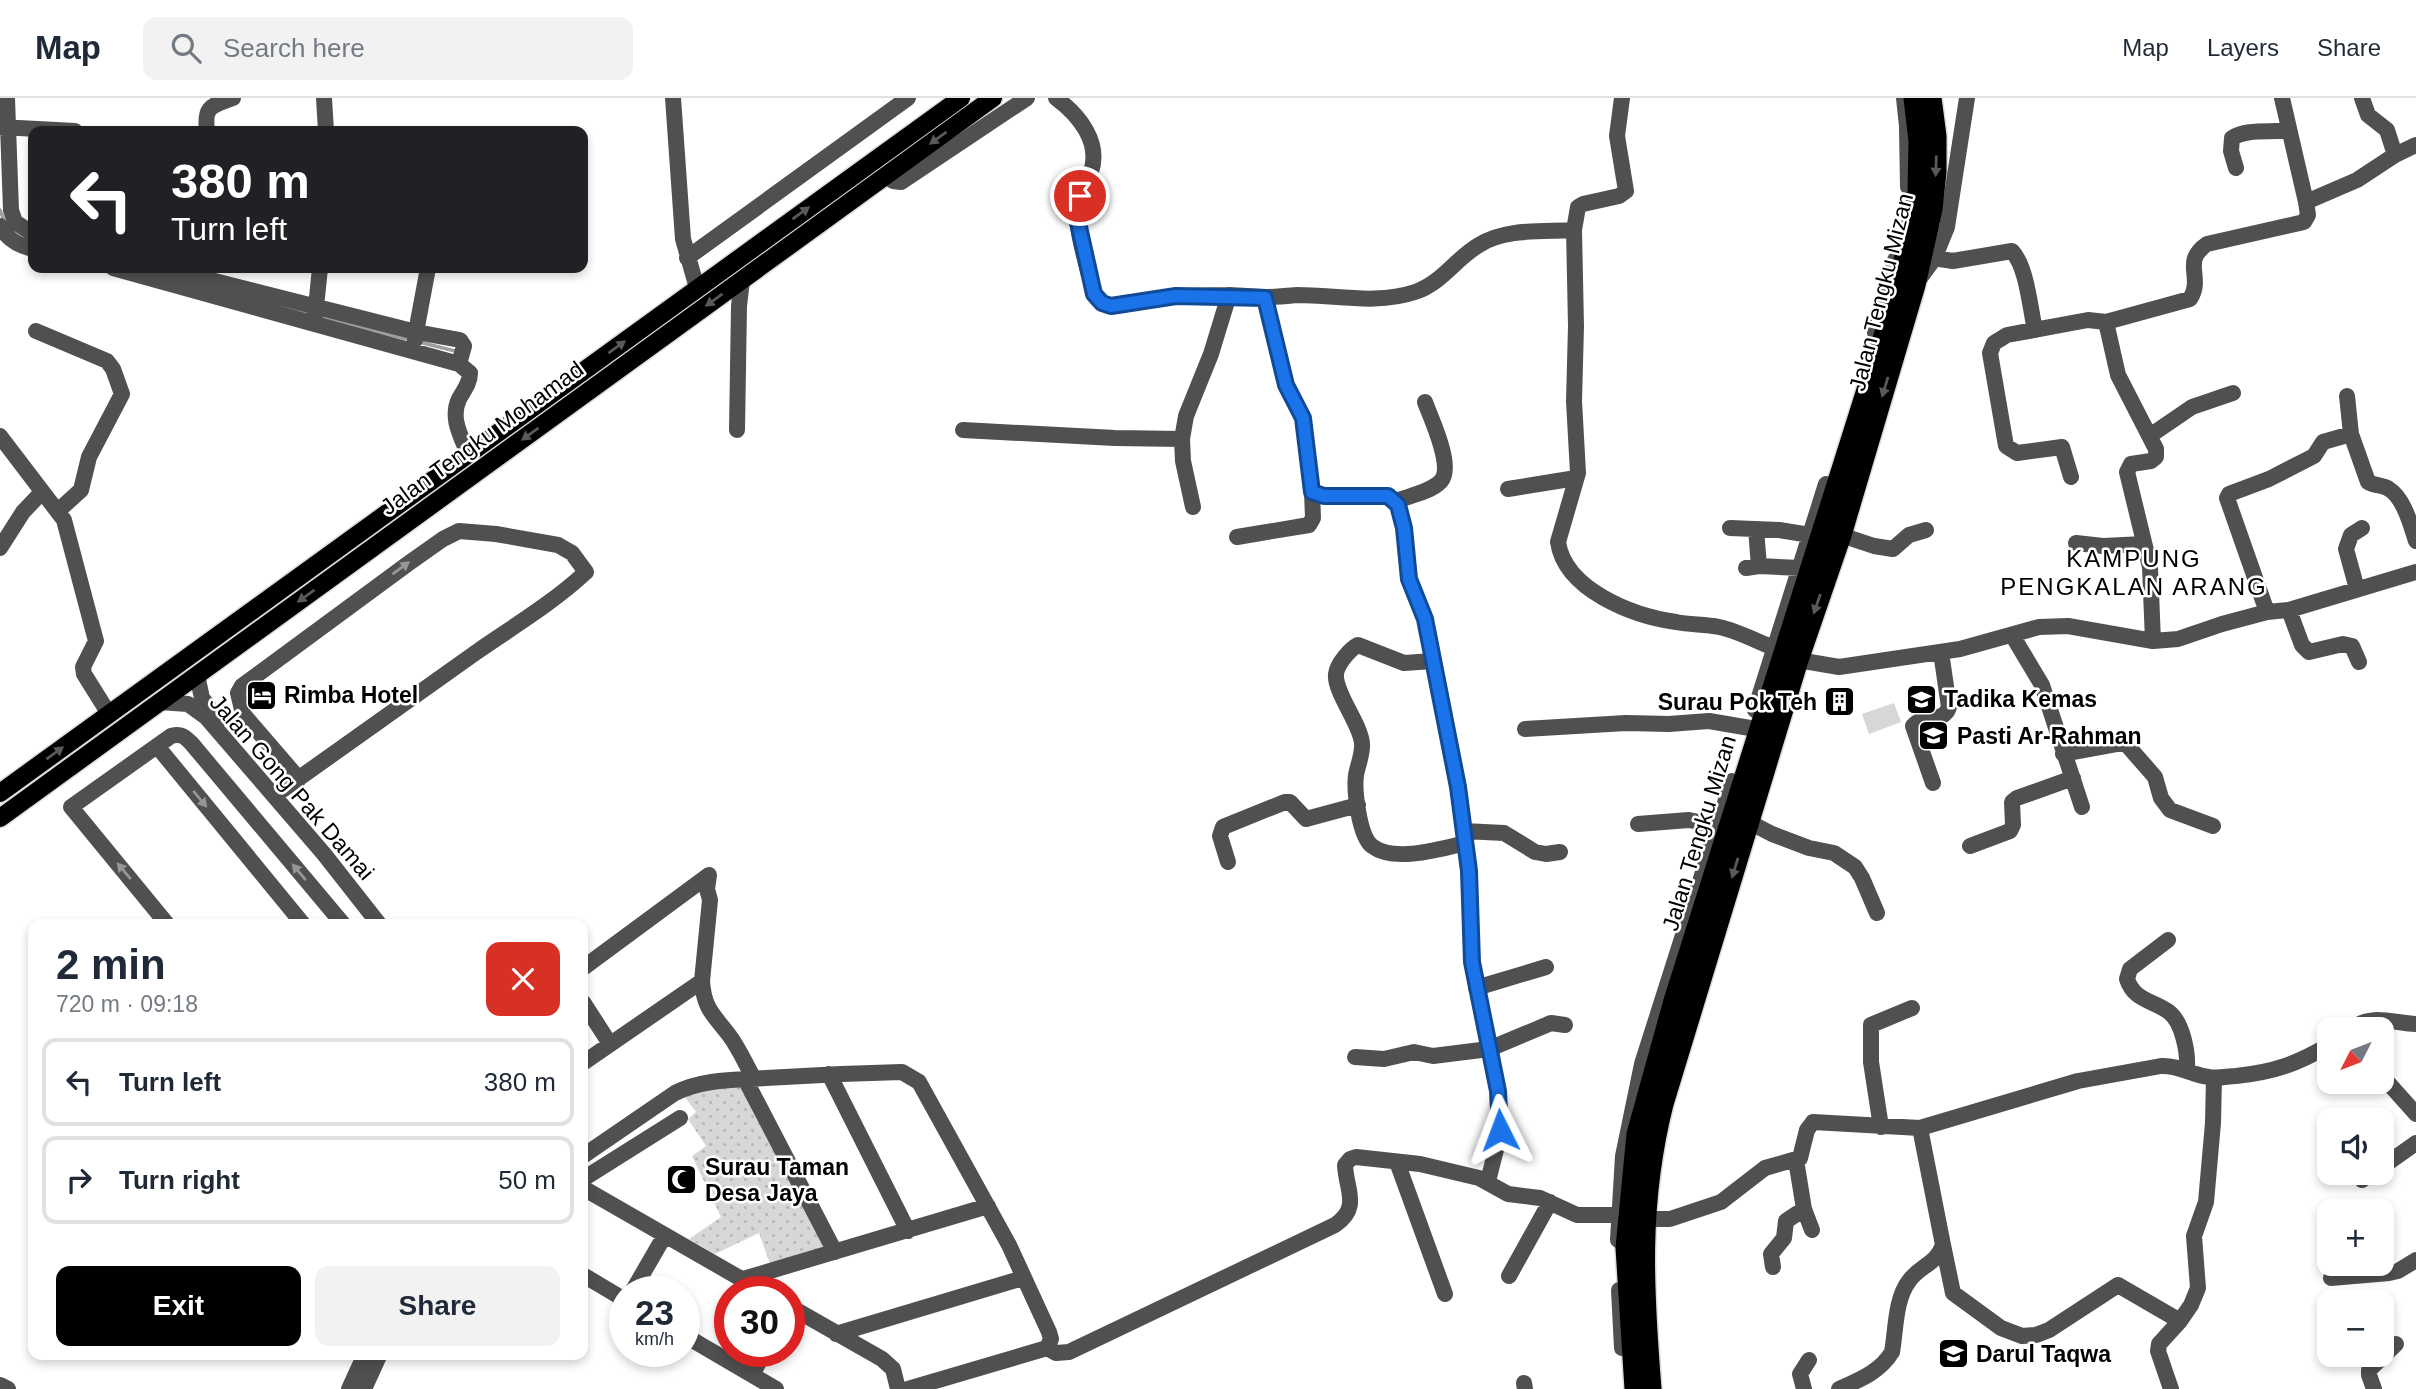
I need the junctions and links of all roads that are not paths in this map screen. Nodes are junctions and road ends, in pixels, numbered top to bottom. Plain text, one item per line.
1 (7, 98) edge
2 (233, 98) edge
3 (324, 98) edge
4 (673, 98) edge
5 (908, 98) edge
6 (961, 98) edge
7 (993, 98) edge
8 (1027, 98) edge
9 (1056, 98) edge
10 (1622, 98) edge
11 (1904, 98) edge
12 (1914, 98) edge
13 (1931, 98) edge
14 (1967, 98) edge
15 (2282, 98) edge
16 (2362, 98) edge
17 (206, 126) edge
18 (326, 126) edge
19 (4, 127) edge
20 (28, 128) edge
21 (2289, 130) junction
22 (2416, 145) edge
23 (2395, 155) junction
24 (2236, 169) dead end
25 (887, 174) junction
26 (2305, 202) junction
27 (0, 226) edge
28 (1574, 230) junction
29 (28, 231) edge
30 (28, 248) edge
31 (687, 258) junction
32 (1928, 258) junction
33 (136, 273) edge
34 (178, 273) edge
35 (320, 273) edge
36 (427, 273) edge
37 (742, 280) junction
38 (697, 288) junction
39 (1229, 295) junction
40 (1265, 298) junction
41 (255, 299) junction
42 (316, 315) junction
43 (2106, 322) junction
44 (2035, 330) junction
45 (36, 331) dead end
46 (415, 341) junction
47 (461, 358) junction
48 (2233, 393) dead end
49 (2347, 396) dead end
50 (1425, 402) dead end
51 (737, 430) dead end
52 (964, 430) dead end
53 (2351, 434) junction
54 (2151, 435) junction
55 (0, 436) edge
56 (1182, 439) junction
57 (468, 454) junction
58 (2071, 477) dead end
59 (1576, 478) junction
60 (1508, 489) dead end
61 (42, 492) junction
62 (1312, 492) junction
63 (1396, 501) junction
64 (1193, 507) dead end
65 (58, 511) junction
66 (1730, 528) dead end
67 (2362, 528) dead end
68 (1756, 529) junction
69 (1926, 530) dead end
70 (1841, 535) junction
71 (1810, 536) junction
72 (1237, 537) dead end
73 (2416, 541) edge
74 (2076, 543) dead end
75 (2144, 544) junction
76 (0, 548) edge
77 (356, 560) junction
78 (314, 566) junction
79 (1800, 568) junction
80 (2416, 572) edge
81 (2357, 589) junction
82 (2289, 610) junction
83 (2267, 612) junction
84 (2012, 635) junction
85 (2153, 641) junction
86 (1774, 648) junction
87 (1941, 652) junction
88 (1798, 660) junction
89 (1433, 661) junction
90 (2359, 662) dead end
91 (197, 676) junction
92 (159, 702) junction
93 (109, 714) junction
94 (1750, 728) junction
95 (1525, 729) dead end
96 (156, 746) junction
97 (2063, 754) junction
98 (2073, 778) junction
99 (299, 779) junction
100 (1933, 783) dead end
101 (0, 793) edge
102 (278, 794) junction
103 (1358, 805) junction
104 (2082, 807) dead end
105 (0, 818) edge
106 (1749, 822) junction
107 (1638, 824) dead end
108 (1718, 826) junction
109 (2213, 826) dead end
110 (1465, 837) junction
111 (1970, 846) dead end
112 (1560, 852) dead end
113 (1228, 862) dead end
114 (367, 901) junction
115 (1877, 913) dead end
116 (163, 919) edge
117 (299, 919) edge
118 (338, 919) edge
119 (346, 919) edge
120 (376, 919) edge
121 (385, 919) edge
122 (2168, 940) dead end
123 (588, 964) edge
124 (1546, 967) dead end
125 (702, 981) junction
126 (1476, 988) junction
127 (1912, 1008) dead end
128 (588, 1010) edge
129 (2394, 1021) edge
130 (2416, 1024) edge
131 (1564, 1025) dead end
132 (610, 1044) junction
133 (1489, 1049) junction
134 (2317, 1052) edge
135 (1355, 1057) dead end
136 (588, 1059) edge
137 (2187, 1069) junction
138 (830, 1074) junction
139 (2214, 1078) junction
140 (750, 1079) junction
141 (2394, 1089) edge
142 (2416, 1114) edge
143 (680, 1118) dead end
144 (1881, 1126) junction
145 (1920, 1128) junction
146 (2416, 1143) edge
147 (588, 1153) edge
148 (2394, 1159) edge
149 (1796, 1160) junction
150 (1397, 1163) junction
151 (588, 1176) edge
152 (1488, 1181) junction
153 (588, 1191) edge
154 (1549, 1202) junction
155 (988, 1206) junction
156 (1804, 1209) junction
157 (1630, 1216) junction
158 (1812, 1230) dead end
159 (908, 1231) junction
160 (665, 1235) junction
161 (1943, 1245) junction
162 (835, 1252) junction
163 (2416, 1260) edge
164 (1773, 1267) dead end
165 (641, 1276) edge
166 (738, 1276) edge
167 (753, 1276) edge
168 (1509, 1276) dead end
169 (588, 1278) edge
170 (1024, 1278) junction
171 (2330, 1278) dead end
172 (609, 1290) edge
173 (1445, 1294) dead end
174 (805, 1316) edge
175 (2180, 1321) junction
176 (836, 1334) junction
177 (700, 1344) edge
178 (2396, 1344) dead end
179 (1047, 1348) junction
180 (362, 1360) edge
181 (377, 1360) edge
182 (1809, 1360) dead end
183 (756, 1367) edge
184 (752, 1375) junction
185 (0, 1385) edge
186 (8, 1389) edge
187 (349, 1389) edge
188 (364, 1389) edge
189 (776, 1389) edge
190 (898, 1389) edge
191 (908, 1389) edge
192 (1625, 1389) edge
193 (1635, 1389) edge
194 (1651, 1389) edge
195 (1804, 1389) edge
196 (1839, 1389) edge
197 (2171, 1389) edge
198 (2374, 1389) edge

1 - 19 street
2 - 17 street
3 - 18 street
4 - 31 street
5 - 31 street
38 -> 6 main road, Jalan Tengku Mohamad
7 -> 25 main road, Jalan Tengku Mohamad
8 - 25 street
9 - 39 street
10 - 28 street
11 - 71 street
12 - 157 highway, Jalan Tengku Mizan
13 -> 32 highway, Jalan Tengku Mizan
14 - 32 street
15 - 21 street
16 - 23 street
19 - 20 street
19 - 29 street
21 - 24 street
21 - 26 street
22 - 23 street
23 - 26 street
25 - 37 main road, Jalan Tengku Mohamad
26 - 43 street
27 - 30 street
28 - 40 street
28 - 59 street
31 - 38 street
32 - 44 street
32 -> 70 highway, Jalan Tengku Mizan
33 - 41 street
34 - 41 street
35 - 42 street
36 - 46 street
37 - 51 street
37 -> 77 main road, Jalan Tengku Mohamad
57 -> 38 main road, Jalan Tengku Mohamad
39 - 40 street
39 - 56 street
40 - 62 street
41 - 42 street
42 - 46 street
43 - 44 street
43 - 54 street
44 - 58 street
45 - 65 street
46 - 47 street
46 - 47 street
47 - 57 street
48 - 54 street
49 - 53 street
50 - 63 street
52 - 56 street
53 - 73 street
53 - 83 street
54 - 75 street
55 - 61 street
56 - 64 street
57 - 78 main road, Jalan Tengku Mohamad
59 - 60 street
59 - 86 street
61 - 65 street
61 - 76 street
62 - 63 street
62 - 72 street
63 - 89 street
65 - 93 street
66 - 68 street
67 - 81 street
68 - 71 street
68 - 79 street
69 - 70 street
70 -> 88 highway, Jalan Tengku Mizan
71 - 79 street
74 - 75 street
75 - 85 street
77 - 78 main road
77 -> 91 main road, Jalan Tengku Mohamad
78 - 93 main road, Jalan Tengku Mohamad
79 - 86 street
80 - 81 street
81 - 82 street
82 - 83 street
82 - 90 street
83 - 85 street
84 - 85 street
84 - 87 street
84 - 97 street
86 - 94 street
87 - 88 street
87 - 100 street
88 - 106 highway, Jalan Tengku Mizan
89 - 103 street
89 - 110 street
91 - 92 main road, Jalan Tengku Mohamad
91 - 102 street, Jalan Gong Pak Damai
92 - 102 street, Jalan Gong Pak Damai
92 - 105 main road, Jalan Tengku Mohamad
101 -> 93 main road, Jalan Tengku Mohamad
94 - 95 street
94 - 108 street
116 -> 96 street
96 -> 117 street
118 -> 96 street
97 - 98 street
97 - 109 street
98 - 104 street
98 - 111 street
99 -> 99 street
99 - 102 street
102 - 114 street, Jalan Gong Pak Damai
103 - 110 street
103 - 113 street
106 - 115 street
106 -> 157 highway, Jalan Tengku Mizan
107 - 108 street
108 - 157 street
110 - 112 street
110 - 126 street
114 - 119 street
114 - 120 street, Jalan Gong Pak Damai
114 - 121 street, Jalan Gong Pak Damai
122 - 137 street
123 - 125 street
124 - 126 street
125 - 132 street
125 - 140 street
126 - 133 street
127 - 144 street
128 - 132 street
129 - 130 street
131 - 133 street
132 - 136 street
133 - 135 street
133 - 152 street
134 - 139 street
137 - 139 street
137 - 145 street
138 - 140 street
138 - 155 street
138 - 159 street
139 - 175 street
140 - 147 street
140 - 162 street
141 - 142 street
143 - 151 street
144 - 145 street
144 - 149 street
145 - 161 street
146 - 148 street
149 - 156 street
149 - 157 street
150 - 152 street
150 - 173 street
150 - 179 street
152 - 154 street
153 - 160 street
154 - 157 street
154 - 168 street
155 - 159 street
155 - 170 street
156 - 158 street
156 - 164 street
157 - 192 street
157 - 193 highway, Jalan Tengku Mizan
157 - 194 highway, Jalan Tengku Mizan
159 - 162 street
160 - 165 street
160 - 166 street
161 - 175 street
161 - 196 street
162 - 167 street
163 - 171 street
169 - 172 street
170 - 176 street
170 - 179 street
174 - 176 street
175 - 197 street
176 - 190 street
177 - 184 street
178 - 198 street
179 - 191 street
180 - 187 street
181 - 188 street
182 - 195 street
183 - 184 street
184 - 189 street
185 - 186 street

